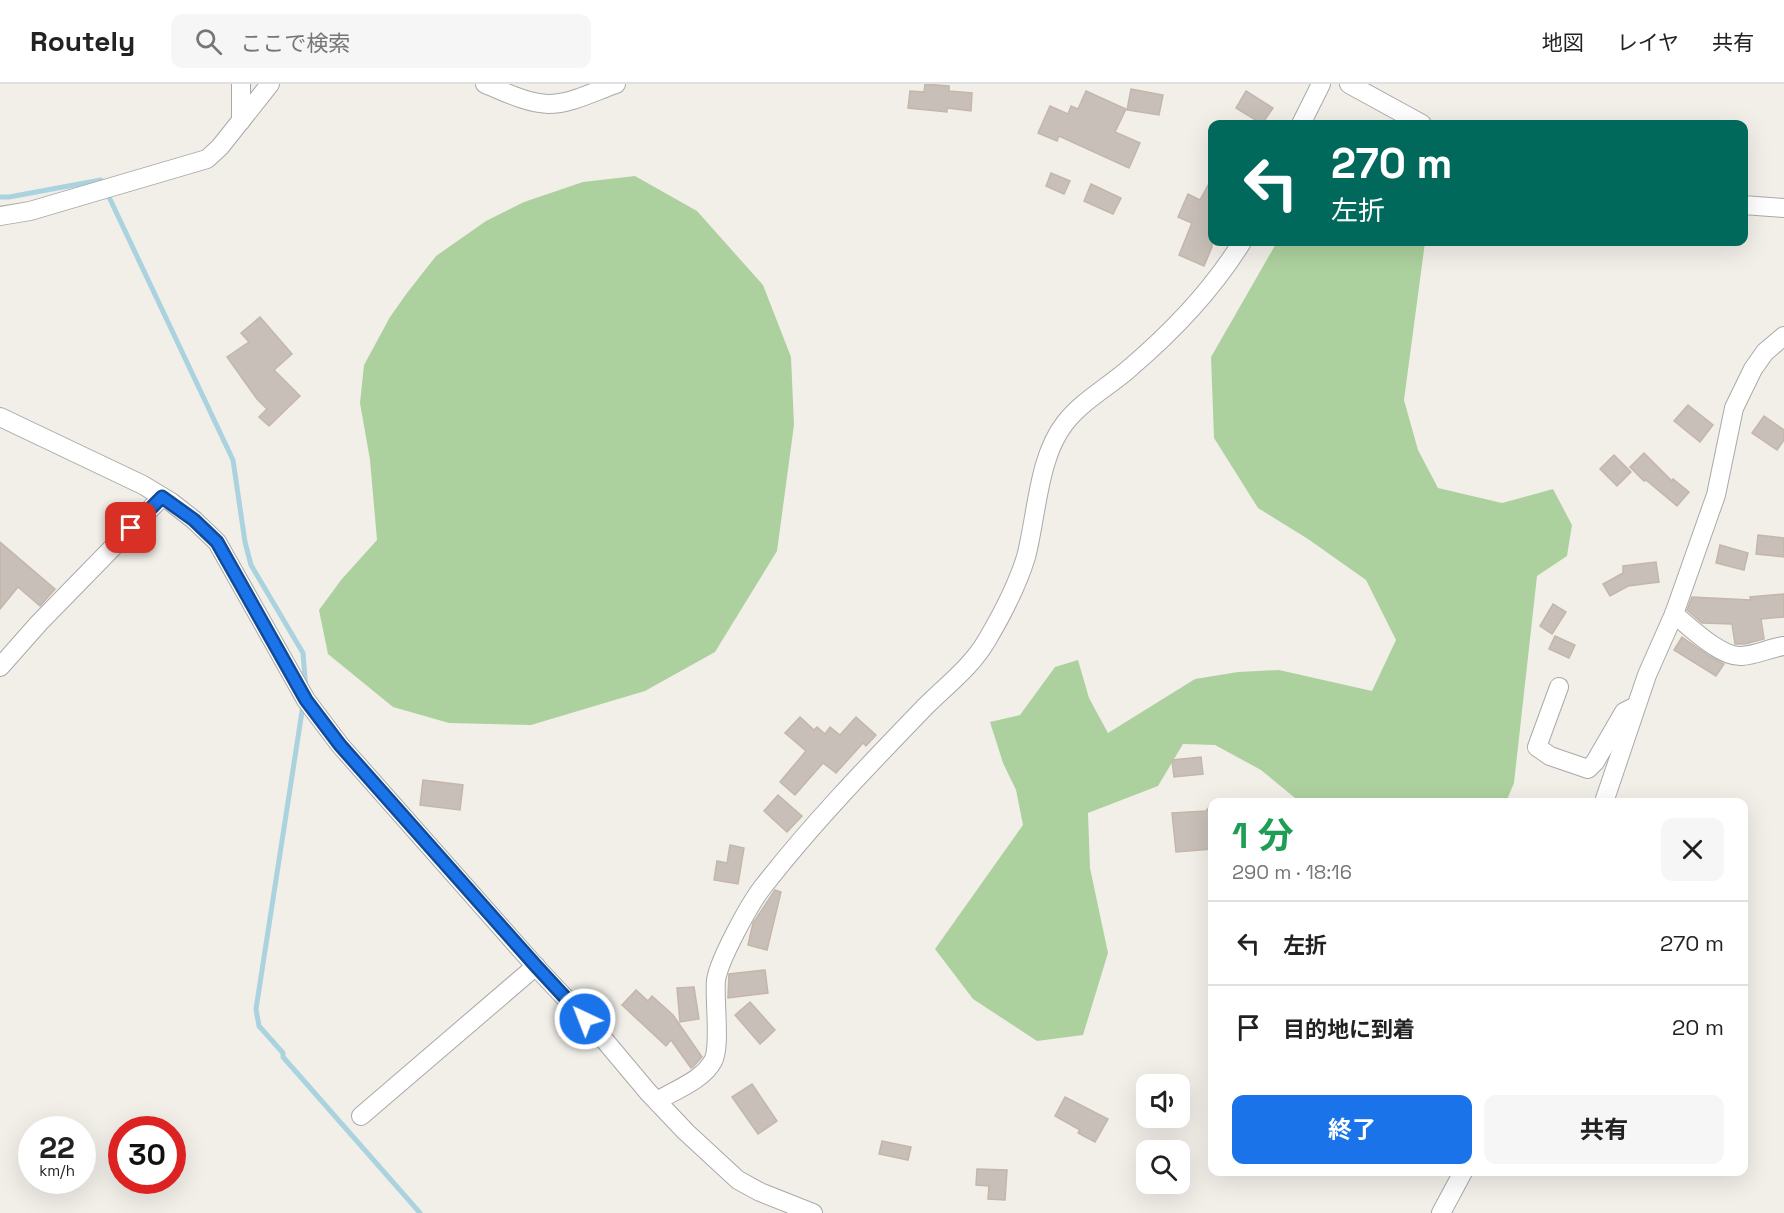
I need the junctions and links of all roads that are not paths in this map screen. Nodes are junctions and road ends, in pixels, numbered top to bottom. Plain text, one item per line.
1 (241, 84) edge
2 (270, 84) edge
3 (485, 84) edge
4 (616, 84) edge
5 (1321, 84) edge
6 (1348, 84) edge
7 (1303, 120) edge
8 (1415, 120) edge
9 (241, 121) junction
10 (1748, 205) edge
11 (1784, 208) edge
12 (0, 216) edge
13 (1239, 246) edge
14 (1784, 336) edge
15 (0, 417) edge
16 (162, 497) junction
17 (1674, 614) junction
18 (1784, 646) edge
19 (0, 667) edge
20 (1559, 687) dead end
21 (1636, 706) junction
22 (1605, 798) edge
23 (536, 966) junction
24 (657, 1101) junction
25 (361, 1116) dead end
26 (1461, 1176) edge
27 (813, 1213) edge
28 (1441, 1213) edge

1 - 9 street
2 - 9 street
3 - 4 street
5 - 7 street
6 - 8 street
9 - 12 street
10 - 11 street
13 - 24 street
14 - 17 street
15 - 16 street
16 - 19 street
16 - 23 street
17 - 18 street
17 - 21 street
20 - 21 street
21 - 22 street
23 - 24 street
23 - 25 street
24 - 27 street
26 - 28 street

